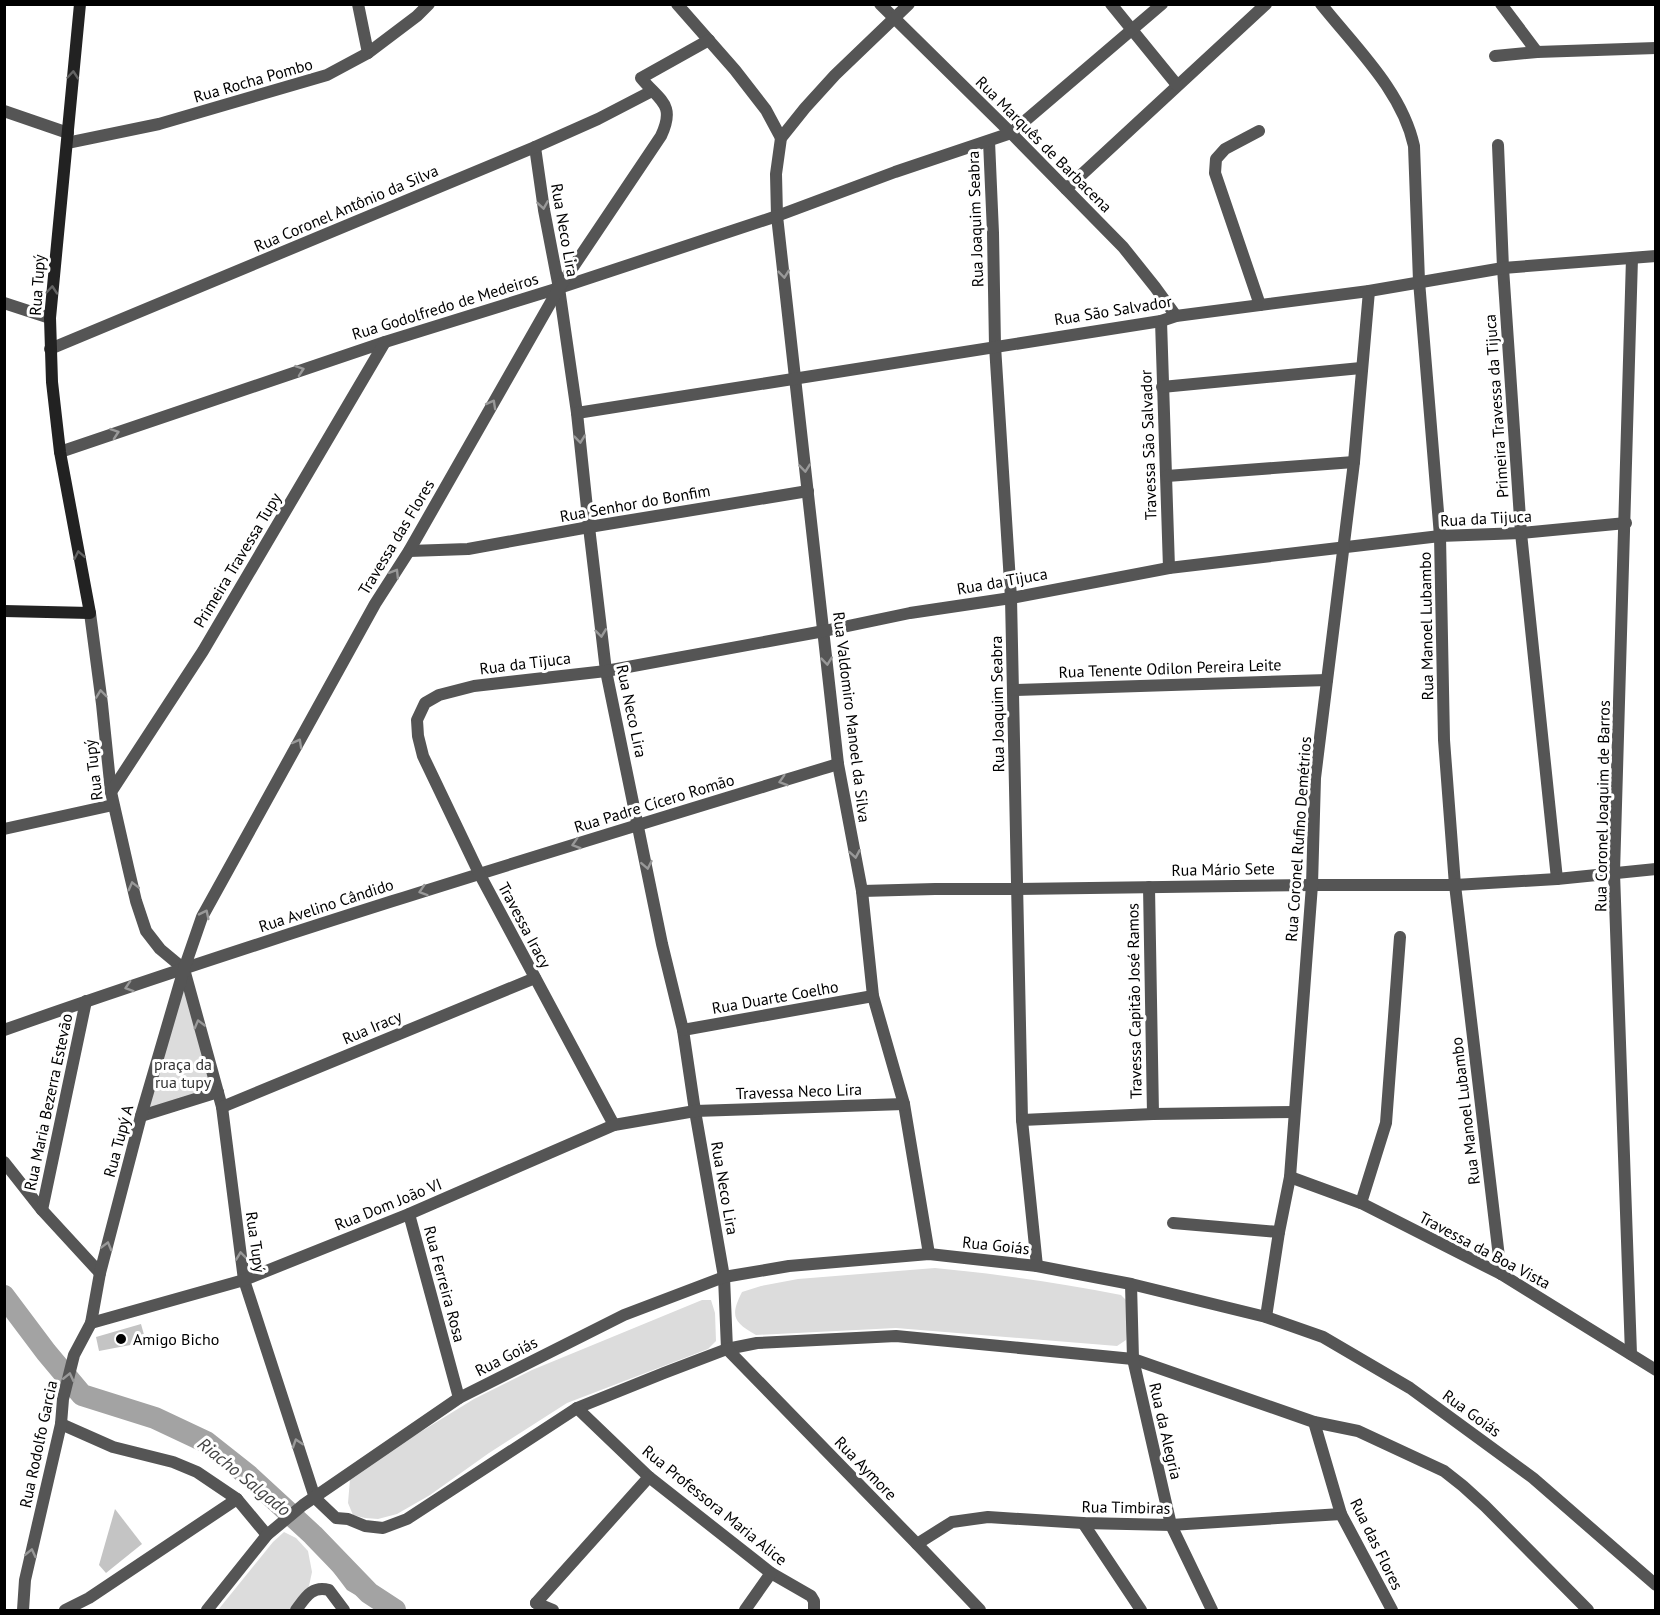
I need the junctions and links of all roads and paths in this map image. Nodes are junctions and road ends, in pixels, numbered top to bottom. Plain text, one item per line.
1 (80, 4) edge
2 (358, 4) edge
3 (429, 4) edge
4 (677, 4) edge
5 (880, 4) edge
6 (909, 4) edge
7 (1111, 4) edge
8 (1162, 4) edge
9 (1266, 4) edge
10 (1321, 4) edge
11 (1501, 4) edge
12 (894, 19) junction
13 (1133, 30) junction
14 (709, 40) junction
15 (1656, 48) edge
16 (1536, 52) junction
17 (368, 53) junction
18 (1495, 56) dead end
19 (1177, 86) junction
20 (652, 91) junction
21 (4, 111) edge
22 (1259, 131) dead end
23 (1011, 133) junction
24 (68, 138) junction
25 (781, 138) junction
26 (989, 141) junction
27 (1498, 145) dead end
28 (535, 147) junction
29 (1066, 189) junction
30 (777, 216) junction
31 (1656, 256) edge
32 (1632, 258) junction
33 (1503, 267) junction
34 (1419, 281) junction
35 (559, 288) junction
36 (1369, 291) junction
37 (4, 303) edge
38 (1260, 305) junction
39 (1176, 316) junction
40 (50, 318) junction
41 (1161, 321) junction
42 (386, 342) junction
43 (995, 346) junction
44 (51, 349) junction
45 (1361, 368) junction
46 (795, 378) junction
47 (1162, 387) junction
48 (577, 413) junction
49 (60, 452) junction
50 (1354, 462) junction
51 (1167, 476) junction
52 (808, 491) junction
53 (1626, 523) junction
54 (589, 527) junction
55 (1521, 533) junction
56 (1440, 536) junction
57 (1344, 548) junction
58 (409, 551) junction
59 (1169, 568) junction
60 (1011, 598) junction
61 (4, 611) edge
62 (90, 613) junction
63 (824, 631) junction
64 (606, 670) junction
65 (1328, 680) junction
66 (1013, 690) junction
67 (418, 736) joint
68 (838, 764) junction
69 (111, 792) junction
70 (113, 805) junction
71 (639, 825) junction
72 (4, 829) edge
73 (1656, 869) edge
74 (479, 873) junction
75 (1614, 873) junction
76 (1557, 879) junction
77 (1312, 885) junction
78 (1455, 885) junction
79 (1149, 887) junction
80 (1017, 889) junction
81 (862, 891) junction
82 (1400, 937) dead end
83 (184, 969) junction
84 (535, 978) junction
85 (873, 996) junction
86 (86, 1001) junction
87 (4, 1030) edge
88 (683, 1030) junction
89 (218, 1092) junction
90 (904, 1104) junction
91 (222, 1107) junction
92 (695, 1111) junction
93 (1294, 1112) junction
94 (1153, 1114) junction
95 (141, 1116) junction
96 (1022, 1120) junction
97 (614, 1125) junction
98 (4, 1162) edge
99 (1290, 1177) junction
100 (1361, 1203) junction
101 (42, 1210) junction
102 (409, 1214) junction
103 (1173, 1223) dead end
104 (1279, 1232) junction
105 (928, 1254) junction
106 (1037, 1266) junction
107 (100, 1273) junction
108 (1501, 1274) junction
109 (724, 1277) junction
110 (244, 1280) junction
111 (1131, 1284) junction
112 (1266, 1317) junction
113 (91, 1323) junction
114 (727, 1349) junction
115 (1631, 1354) junction
116 (1133, 1359) junction
117 (1656, 1370) edge
118 (459, 1398) junction
119 (577, 1408) junction
120 (1314, 1422) junction
121 (61, 1424) junction
122 (649, 1477) junction
123 (315, 1498) junction
124 (237, 1499) junction
125 (1341, 1514) junction
126 (1083, 1523) junction
127 (1171, 1525) junction
128 (267, 1535) junction
129 (917, 1544) junction
130 (771, 1573) junction
131 (1656, 1585) edge
132 (23, 1611) edge
133 (65, 1611) edge
134 (207, 1611) edge
135 (296, 1611) edge
136 (344, 1611) edge
137 (553, 1611) edge
138 (745, 1611) edge
139 (814, 1611) edge
140 (980, 1611) edge
141 (1141, 1611) edge
142 (1212, 1611) edge
143 (1392, 1611) edge
144 (1588, 1611) edge

24 -> 1 street, Rua Tupý
2 - 17 street
3 - 17 street, Rua Rocha Pombo
4 - 14 street
5 - 12 street, Rua Marquês de Barbacena
6 - 12 street
7 - 13 street
8 - 13 street
9 - 19 street
10 - 34 street, Rua Manoel Lubambo
11 - 16 street
12 - 23 street, Rua Marquês de Barbacena
12 - 25 street
13 - 19 street
13 - 23 street
14 - 20 street
14 - 25 street
15 - 16 street
16 - 18 street
17 - 24 street, Rua Rocha Pombo
19 - 29 street
20 - 28 street, Rua Coronel Antônio da Silva
20 - 35 street, Travessa das Flores
21 - 24 street
22 - 38 street
23 - 26 street, Rua Godolfredo de Medeiros
23 - 29 street, Rua Marquês de Barbacena
40 -> 24 street, Rua Tupý
25 - 30 street, Rua Valdomiro Manoel da Silva
26 - 30 street, Rua Godolfredo de Medeiros
26 - 43 street, Rua Joaquim Seabra
27 - 33 street, Primeira Travessa da Tijuca
28 -> 35 street, Rua Neco Lira
28 - 44 street, Rua Coronel Antônio da Silva
29 - 39 street, Rua Marquês de Barbacena
30 - 35 street, Rua Godolfredo de Medeiros
30 -> 46 street, Rua Valdomiro Manoel da Silva
31 - 32 street, Rua São Salvador
32 - 33 street, Rua São Salvador
32 - 53 street, Rua Coronel Joaquim de Barros
33 - 34 street, Rua São Salvador
33 - 55 street, Primeira Travessa da Tijuca
34 - 36 street, Rua São Salvador
34 - 56 street, Rua Manoel Lubambo
35 - 42 street, Rua Godolfredo de Medeiros
35 - 48 street, Rua Neco Lira
58 -> 35 street, Travessa das Flores
36 - 38 street, Rua São Salvador
36 - 45 street, Rua Coronel Rufino Demétrios
37 - 40 street
38 - 39 street, Rua São Salvador
39 - 41 street, Rua São Salvador
40 - 44 street, Rua Tupý
41 - 43 street, Rua São Salvador
41 - 47 street, Travessa São Salvador
49 -> 42 street, Rua Godolfredo de Medeiros
42 - 69 street, Primeira Travessa Tupy
43 - 46 street, Rua São Salvador
43 - 60 street, Rua Joaquim Seabra
44 - 49 street, Rua Tupý
45 - 47 street
45 - 50 street, Rua Coronel Rufino Demétrios
46 - 48 street, Rua São Salvador
46 -> 52 street, Rua Valdomiro Manoel da Silva
47 - 51 street, Travessa São Salvador
48 -> 54 street, Rua Neco Lira
62 -> 49 street, Rua Tupý
50 - 51 street
50 - 57 street, Rua Coronel Rufino Demétrios
51 - 59 street, Travessa São Salvador
52 - 54 street, Rua Senhor do Bonfim
52 - 63 street, Rua Valdomiro Manoel da Silva
53 - 55 street, Rua da Tijuca
53 - 75 street, Rua Coronel Joaquim de Barros
54 - 58 street, Rua Senhor do Bonfim
54 -> 64 street, Rua Neco Lira
55 - 56 street, Rua da Tijuca
55 - 76 street, Primeira Travessa da Tijuca
56 - 57 street, Rua da Tijuca
56 - 78 street, Rua Manoel Lubambo
57 - 59 street, Rua da Tijuca
57 - 65 street, Rua Coronel Rufino Demétrios
83 -> 58 street, Travessa das Flores
59 - 60 street, Rua da Tijuca
60 - 63 street, Rua da Tijuca
60 - 66 street, Rua Joaquim Seabra
61 - 62 street
69 -> 62 street, Rua Tupý
63 - 64 street, Rua da Tijuca
63 -> 68 street, Rua Valdomiro Manoel da Silva
64 - 67 street, Rua da Tijuca
64 - 71 street, Rua Neco Lira
65 - 66 street, Rua Tenente Odilon Pereira Leite
65 - 77 street, Rua Coronel Rufino Demétrios
66 - 80 street, Rua Joaquim Seabra
67 - 74 street, Travessa Iracy
68 -> 71 street, Rua Padre Cícero Romão
68 -> 81 street, Rua Valdomiro Manoel da Silva
69 - 70 street, Rua Tupý
70 - 72 street
83 -> 70 street, Rua Tupý
71 -> 74 street, Rua Padre Cícero Romão
71 -> 88 street, Rua Neco Lira
73 - 75 street, Rua Mário Sete
74 -> 83 street, Rua Avelino Cândido
74 - 84 street, Travessa Iracy
75 - 76 street, Rua Mário Sete
75 - 115 street, Rua Coronel Joaquim de Barros
76 - 78 street, Rua Mário Sete
77 - 78 street, Rua Mário Sete
77 - 79 street, Rua Mário Sete
77 - 93 street, Rua Coronel Rufino Demétrios
78 - 108 street, Rua Manoel Lubambo
79 - 80 street, Rua Mário Sete
79 - 94 street, Travessa Capitão José Ramos
80 - 81 street, Rua Mário Sete
80 - 96 street, Rua Joaquim Seabra
81 - 85 street, Rua Valdomiro Manoel da Silva
82 - 100 street
83 -> 86 street, Rua Avelino Cândido
89 -> 83 street, Rua Tupý
83 - 95 street, Rua Tupý A
84 - 91 street, Rua Iracy
84 - 97 street, Travessa Iracy
85 - 88 street, Rua Duarte Coelho
85 - 90 street, Rua Valdomiro Manoel da Silva
86 - 87 street, Rua Avelino Cândido
86 - 101 street, Rua Maria Bezerra Estevão
88 - 92 street, Rua Neco Lira
89 - 91 street, Rua Tupý
89 - 95 street
90 - 92 street, Travessa Neco Lira
90 - 105 street, Rua Valdomiro Manoel da Silva
110 -> 91 street, Rua Tupý
92 - 97 street, Rua Dom João VI
92 - 109 street, Rua Neco Lira
93 - 94 street, Travessa Capitão José Ramos
93 - 99 street, Rua Coronel Rufino Demétrios
94 - 96 street, Travessa Capitão José Ramos
107 -> 95 street, Rua Tupý A
96 - 106 street, Rua Joaquim Seabra
97 - 102 street, Rua Dom João VI
98 - 101 street
99 - 100 street, Travessa da Boa Vista
99 - 104 street, Rua Coronel Rufino Demétrios
100 - 108 street, Travessa da Boa Vista
101 - 107 street
102 - 110 street, Rua Dom João VI
102 - 118 street, Rua Ferreira Rosa
103 - 104 street
104 - 112 street, Rua Coronel Rufino Demétrios
105 - 106 street, Rua Goiás
105 - 109 street, Rua Goiás
106 - 111 street, Rua Goiás
107 - 113 street, Rua Tupý A
108 - 115 street, Travessa da Boa Vista
109 - 114 street, Rua Neco Lira
109 - 118 street, Rua Goiás
110 - 113 street, Rua Dom João VI
123 -> 110 street, Rua Tupý
111 - 112 street, Rua Goiás
111 - 116 street, Rua da Alegria
112 - 131 street, Rua Goiás
121 -> 113 street, Rua Rodolfo Garcia
114 - 116 street
114 - 119 street
114 - 129 street, Rua Aymore
115 - 117 street, Travessa da Boa Vista
116 - 120 street
116 - 127 street, Rua da Alegria
118 - 123 street, Rua Goiás
119 - 122 street, Rua Professora Maria Alice
119 - 123 street
120 - 125 street, Rua das Flores
120 - 144 street
121 - 124 street
132 -> 121 street, Rua Rodolfo Garcia
122 - 130 street, Rua Professora Maria Alice
122 - 137 street
123 - 128 street, Rua Goiás
124 - 128 street
124 - 133 street
125 - 127 street, Rua Timbiras
125 - 143 street, Rua das Flores
126 - 127 street, Rua Timbiras
126 - 129 street, Rua Timbiras
126 - 141 street
127 - 142 street, Rua da Alegria
128 - 134 street, Rua Goiás
129 - 140 street, Rua Aymore
130 - 138 street
130 - 139 street, Rua Professora Maria Alice
135 - 136 street

